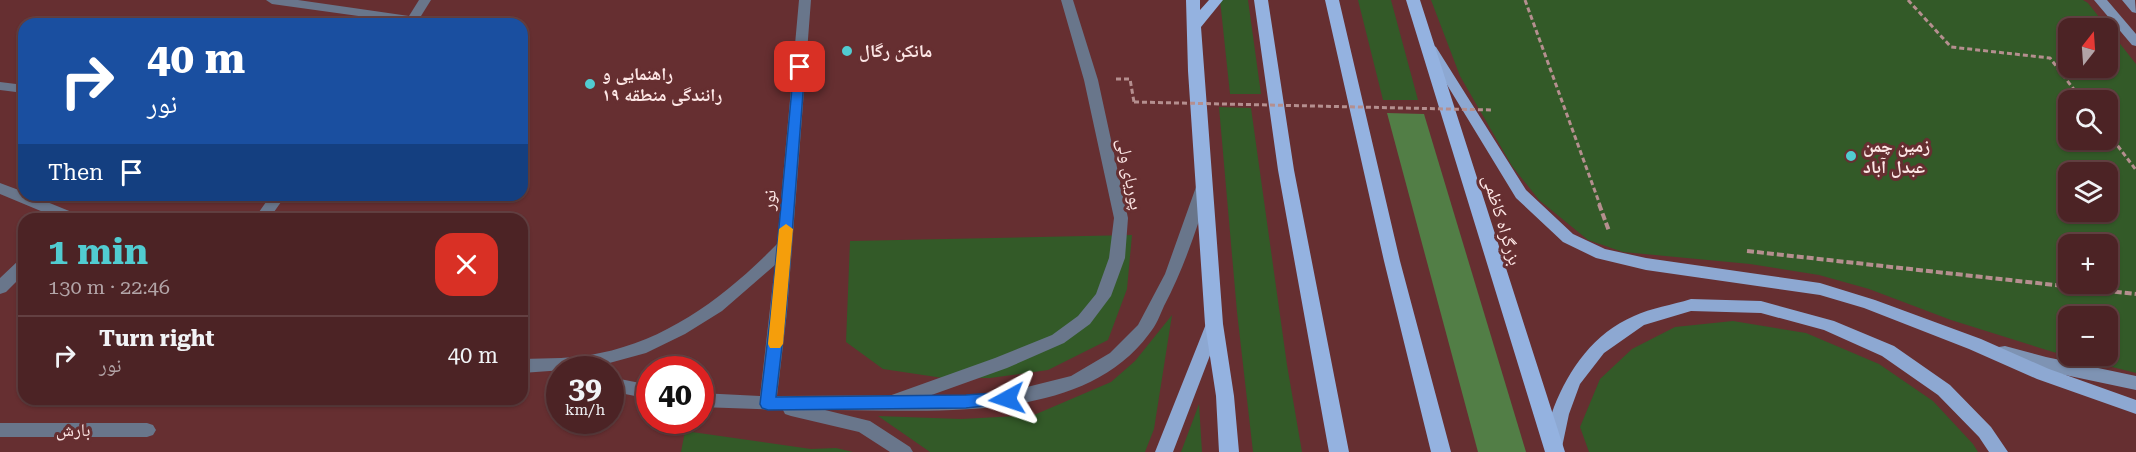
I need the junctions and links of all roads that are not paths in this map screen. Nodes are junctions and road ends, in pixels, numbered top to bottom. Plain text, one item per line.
1 (272, 0) edge
2 (425, 0) edge
3 (805, 0) edge
4 (1067, 0) edge
5 (1193, 0) edge
6 (1216, 0) edge
7 (1261, 0) edge
8 (1332, 0) edge
9 (1413, 0) edge
10 (2100, 0) edge
11 (2128, 0) edge
12 (2136, 9) edge
13 (386, 18) edge
14 (414, 18) edge
15 (1194, 26) junction
16 (1425, 38) junction
17 (2136, 42) edge
18 (0, 86) edge
19 (18, 88) edge
20 (1204, 184) junction
21 (0, 188) edge
22 (18, 196) edge
23 (30, 201) edge
24 (58, 213) edge
25 (784, 245) junction
26 (18, 269) edge
27 (1, 285) edge
28 (1214, 324) junction
29 (1975, 344) junction
30 (528, 366) edge
31 (528, 367) edge
32 (546, 371) edge
33 (2136, 383) edge
34 (714, 401) edge
35 (891, 402) junction
36 (768, 404) junction
37 (2136, 407) edge
38 (0, 430) edge
39 (147, 430) dead end
40 (1554, 451) edge
41 (904, 452) edge
42 (1164, 452) edge
43 (1229, 452) edge
44 (1340, 452) edge
45 (1441, 452) edge
46 (1998, 452) edge

1 - 13 street
2 - 14 street
3 - 25 street, نور
4 - 35 street, پوریای ولی
5 - 15 highway
6 - 15 highway
7 - 44 highway
8 - 45 highway
9 - 16 highway, بزرگراه کاظمی
10 - 17 main road
11 - 12 main road
15 - 20 highway
16 - 29 main road
16 - 40 highway, بزرگراه کاظمی
18 - 19 street
20 - 28 highway
20 - 35 street
21 - 22 street
23 - 24 street
25 - 30 street
25 - 36 street, نور
26 - 27 street
28 - 42 main road
28 - 43 highway
29 - 33 main road
29 - 37 main road
31 - 32 street
34 - 36 street
35 - 36 street
36 - 41 street
38 - 39 street, بارش
40 - 46 main road

